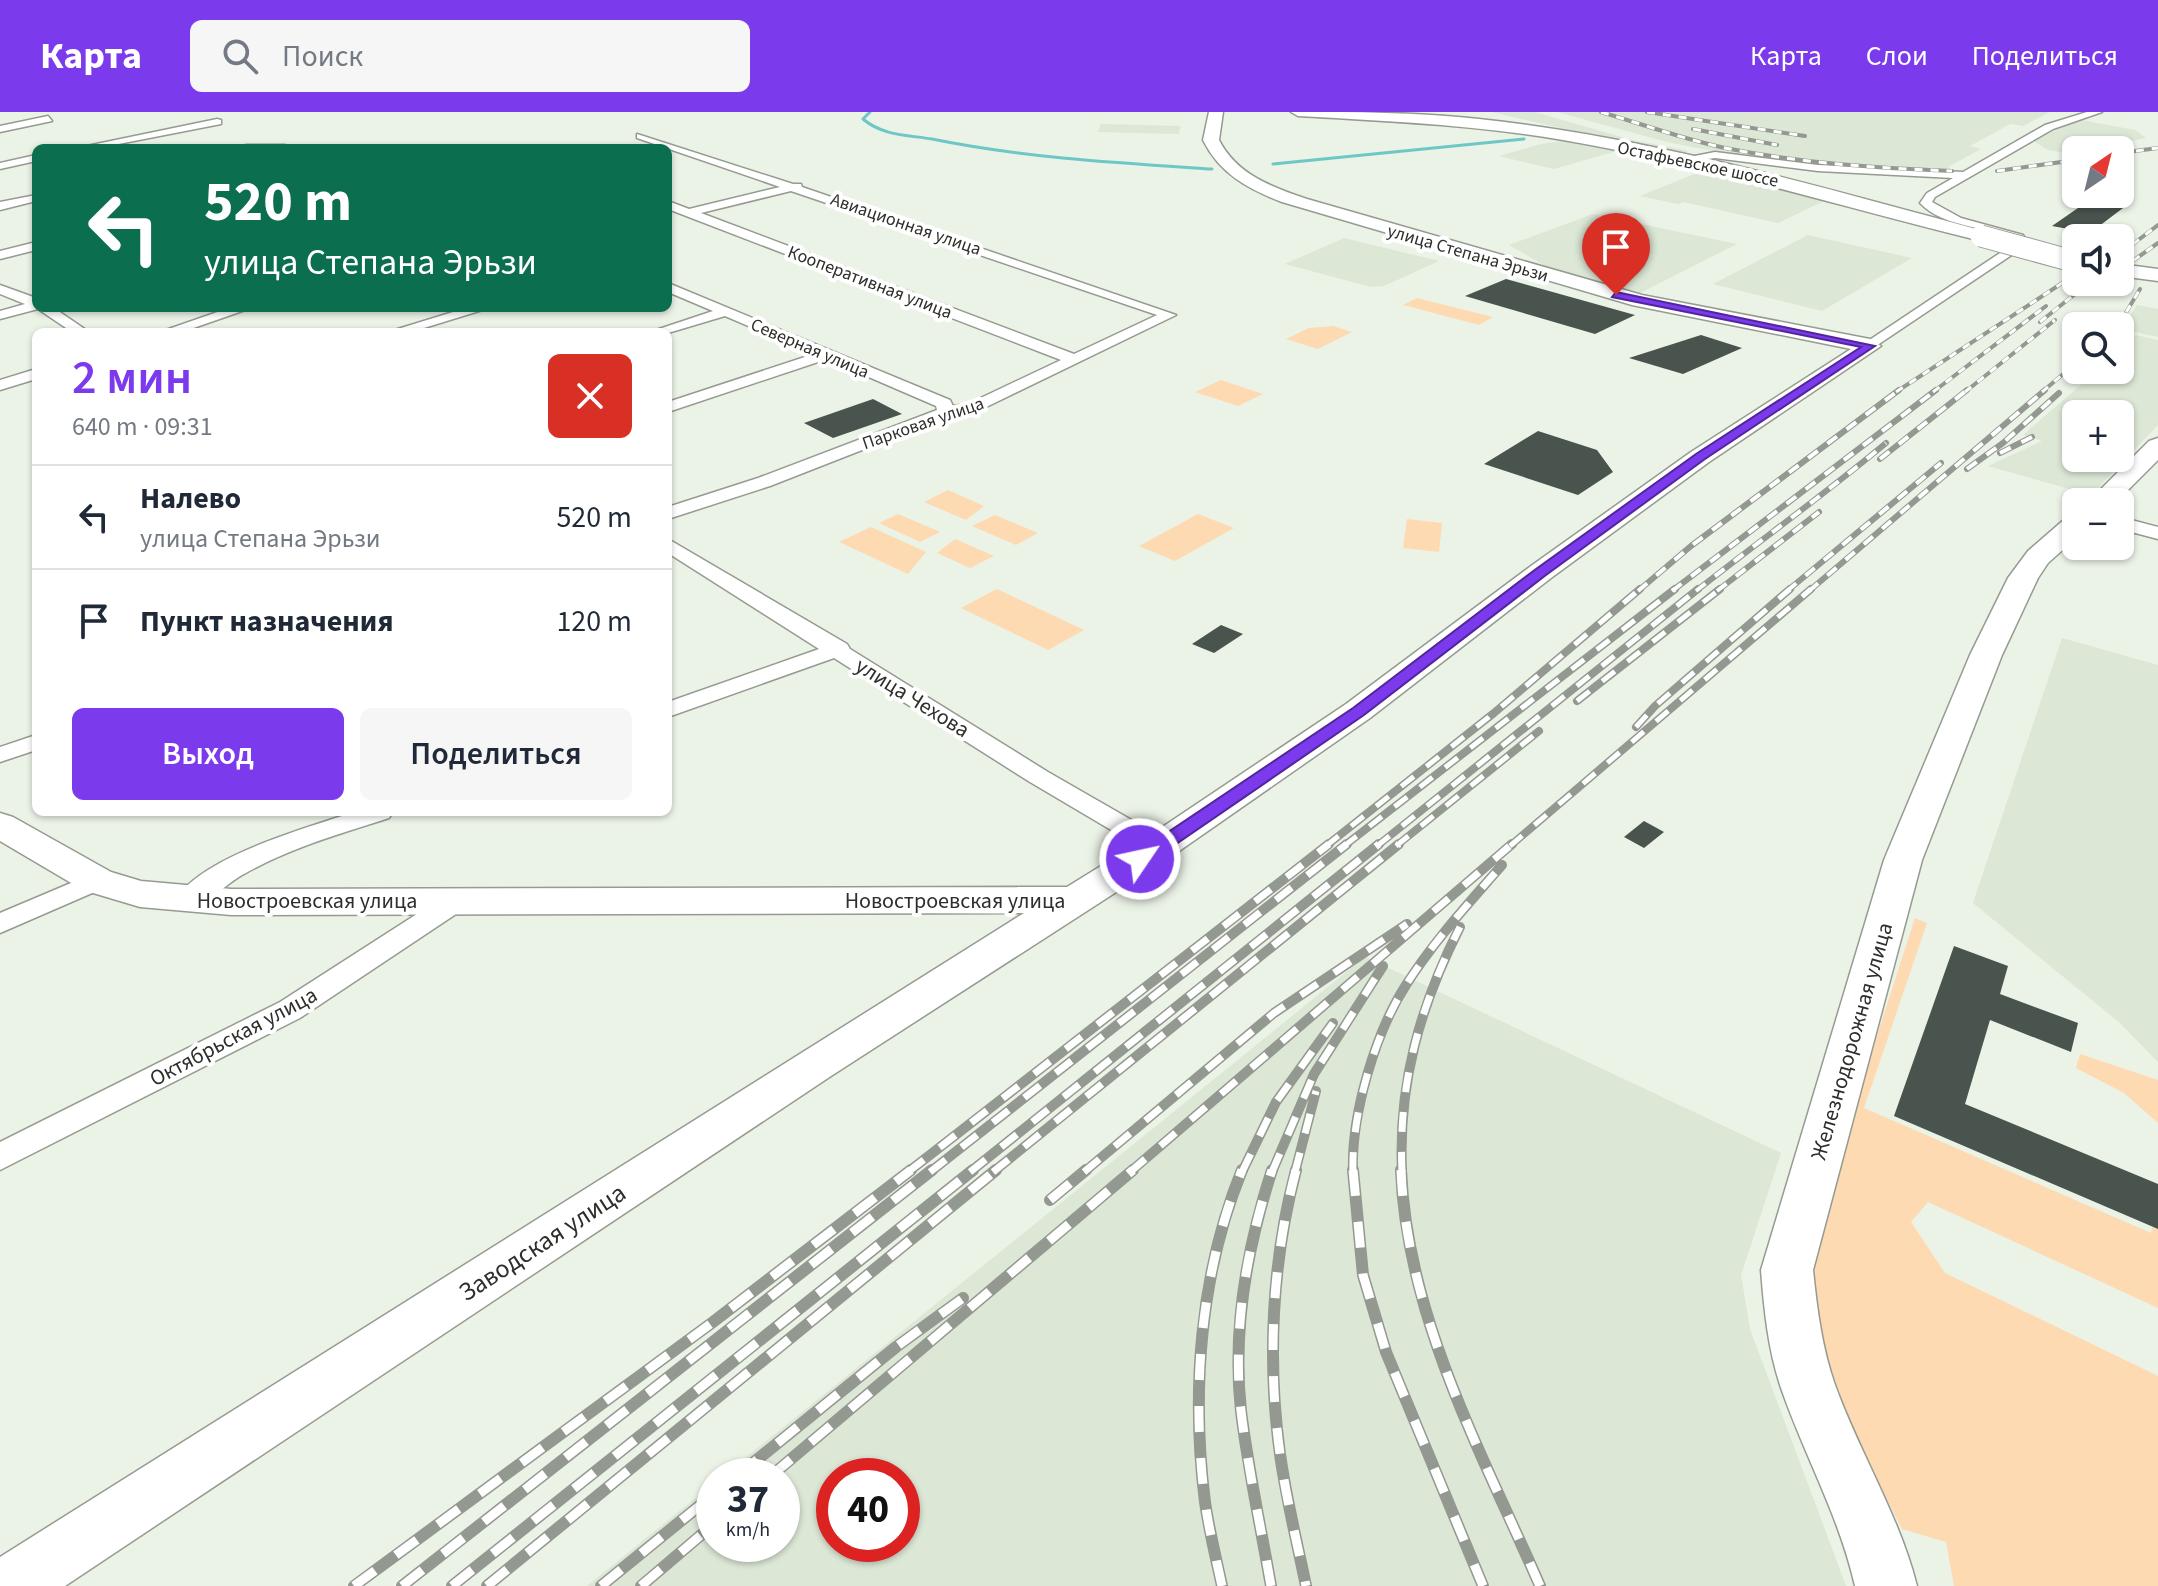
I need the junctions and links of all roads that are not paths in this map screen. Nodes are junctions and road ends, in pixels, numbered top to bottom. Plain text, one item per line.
1 (1216, 112) edge
2 (1298, 112) edge
3 (1364, 112) edge
4 (2097, 112) edge
5 (48, 119) dead end
6 (217, 122) dead end
7 (0, 129) edge
8 (641, 136) dead end
9 (1594, 141) junction
10 (103, 144) edge
11 (666, 144) edge
12 (672, 146) edge
13 (32, 159) edge
14 (1679, 160) junction
15 (0, 166) edge
16 (1963, 175) junction
17 (812, 183) dead end
18 (795, 186) junction
19 (32, 199) edge
20 (0, 206) edge
21 (672, 207) edge
22 (688, 213) junction
23 (672, 216) edge
24 (32, 247) edge
25 (0, 255) edge
26 (2062, 258) edge
27 (2134, 272) edge
28 (2158, 275) edge
29 (0, 289) edge
30 (672, 289) edge
31 (32, 302) edge
32 (32, 305) edge
33 (50, 312) edge
34 (231, 312) edge
35 (468, 312) edge
36 (724, 312) junction
37 (0, 315) edge
38 (1169, 315) joint
39 (76, 328) edge
40 (180, 328) edge
41 (410, 328) edge
42 (670, 328) edge
43 (1870, 346) junction
44 (826, 355) junction
45 (1072, 359) junction
46 (32, 375) edge
47 (0, 385) edge
48 (672, 406) edge
49 (946, 412) junction
50 (2158, 446) edge
51 (2117, 488) edge
52 (672, 512) edge
53 (2134, 527) edge
54 (2158, 533) edge
55 (2062, 536) edge
56 (672, 547) edge
57 (839, 649) junction
58 (672, 709) edge
59 (32, 743) edge
60 (0, 755) edge
61 (369, 816) edge
62 (0, 825) edge
63 (1159, 847) junction
64 (97, 881) junction
65 (190, 899) junction
66 (458, 900) junction
67 (1075, 900) junction
68 (0, 924) edge
69 (0, 1157) edge
70 (10, 1586) edge
71 (1886, 1586) edge

1 - 43 street, улица Степана Эрьзи
2 - 9 street, Остафьевское шоссе
3 - 9 street, Остафьевское шоссе
4 - 16 street
5 - 7 street
6 - 10 street
8 - 11 street, Авиационная улица
9 - 14 street, Остафьевское шоссе
12 - 18 street, Авиационная улица
13 - 15 street
14 - 16 street
14 - 26 street, Остафьевское шоссе, bridge
16 - 43 street, Новостроевская улица
17 - 18 street
18 - 22 street
18 - 38 street, Авиационная улица
19 - 20 street
21 - 22 street, Кооперативная улица
22 - 23 street
22 - 45 street, Кооперативная улица
24 - 25 street
27 - 28 street
29 - 31 street
30 - 36 street, Северная улица
32 - 37 street
33 - 39 street
34 - 40 street
35 - 41 street
36 - 42 street
36 - 44 street, Северная улица
38 - 45 street, Парковая улица
43 - 63 street, Новостроевская улица
44 - 48 street
44 - 49 street, Северная улица
45 - 49 street, Парковая улица
46 - 47 street
49 - 52 street, Парковая улица
50 - 51 street
53 - 54 street
55 - 71 street, Железнодорожная улица
56 - 57 street, улица Чехова
57 - 58 street
57 - 63 street, улица Чехова
59 - 60 street
61 - 65 street
62 - 64 street, Новостроевская улица
63 - 67 street, Новостроевская улица
64 - 65 street, Новостроевская улица
64 - 68 street
65 - 66 street, Новостроевская улица
66 - 67 street, Новостроевская улица
66 - 69 street, Октябрьская улица
67 - 70 street, Заводская улица

